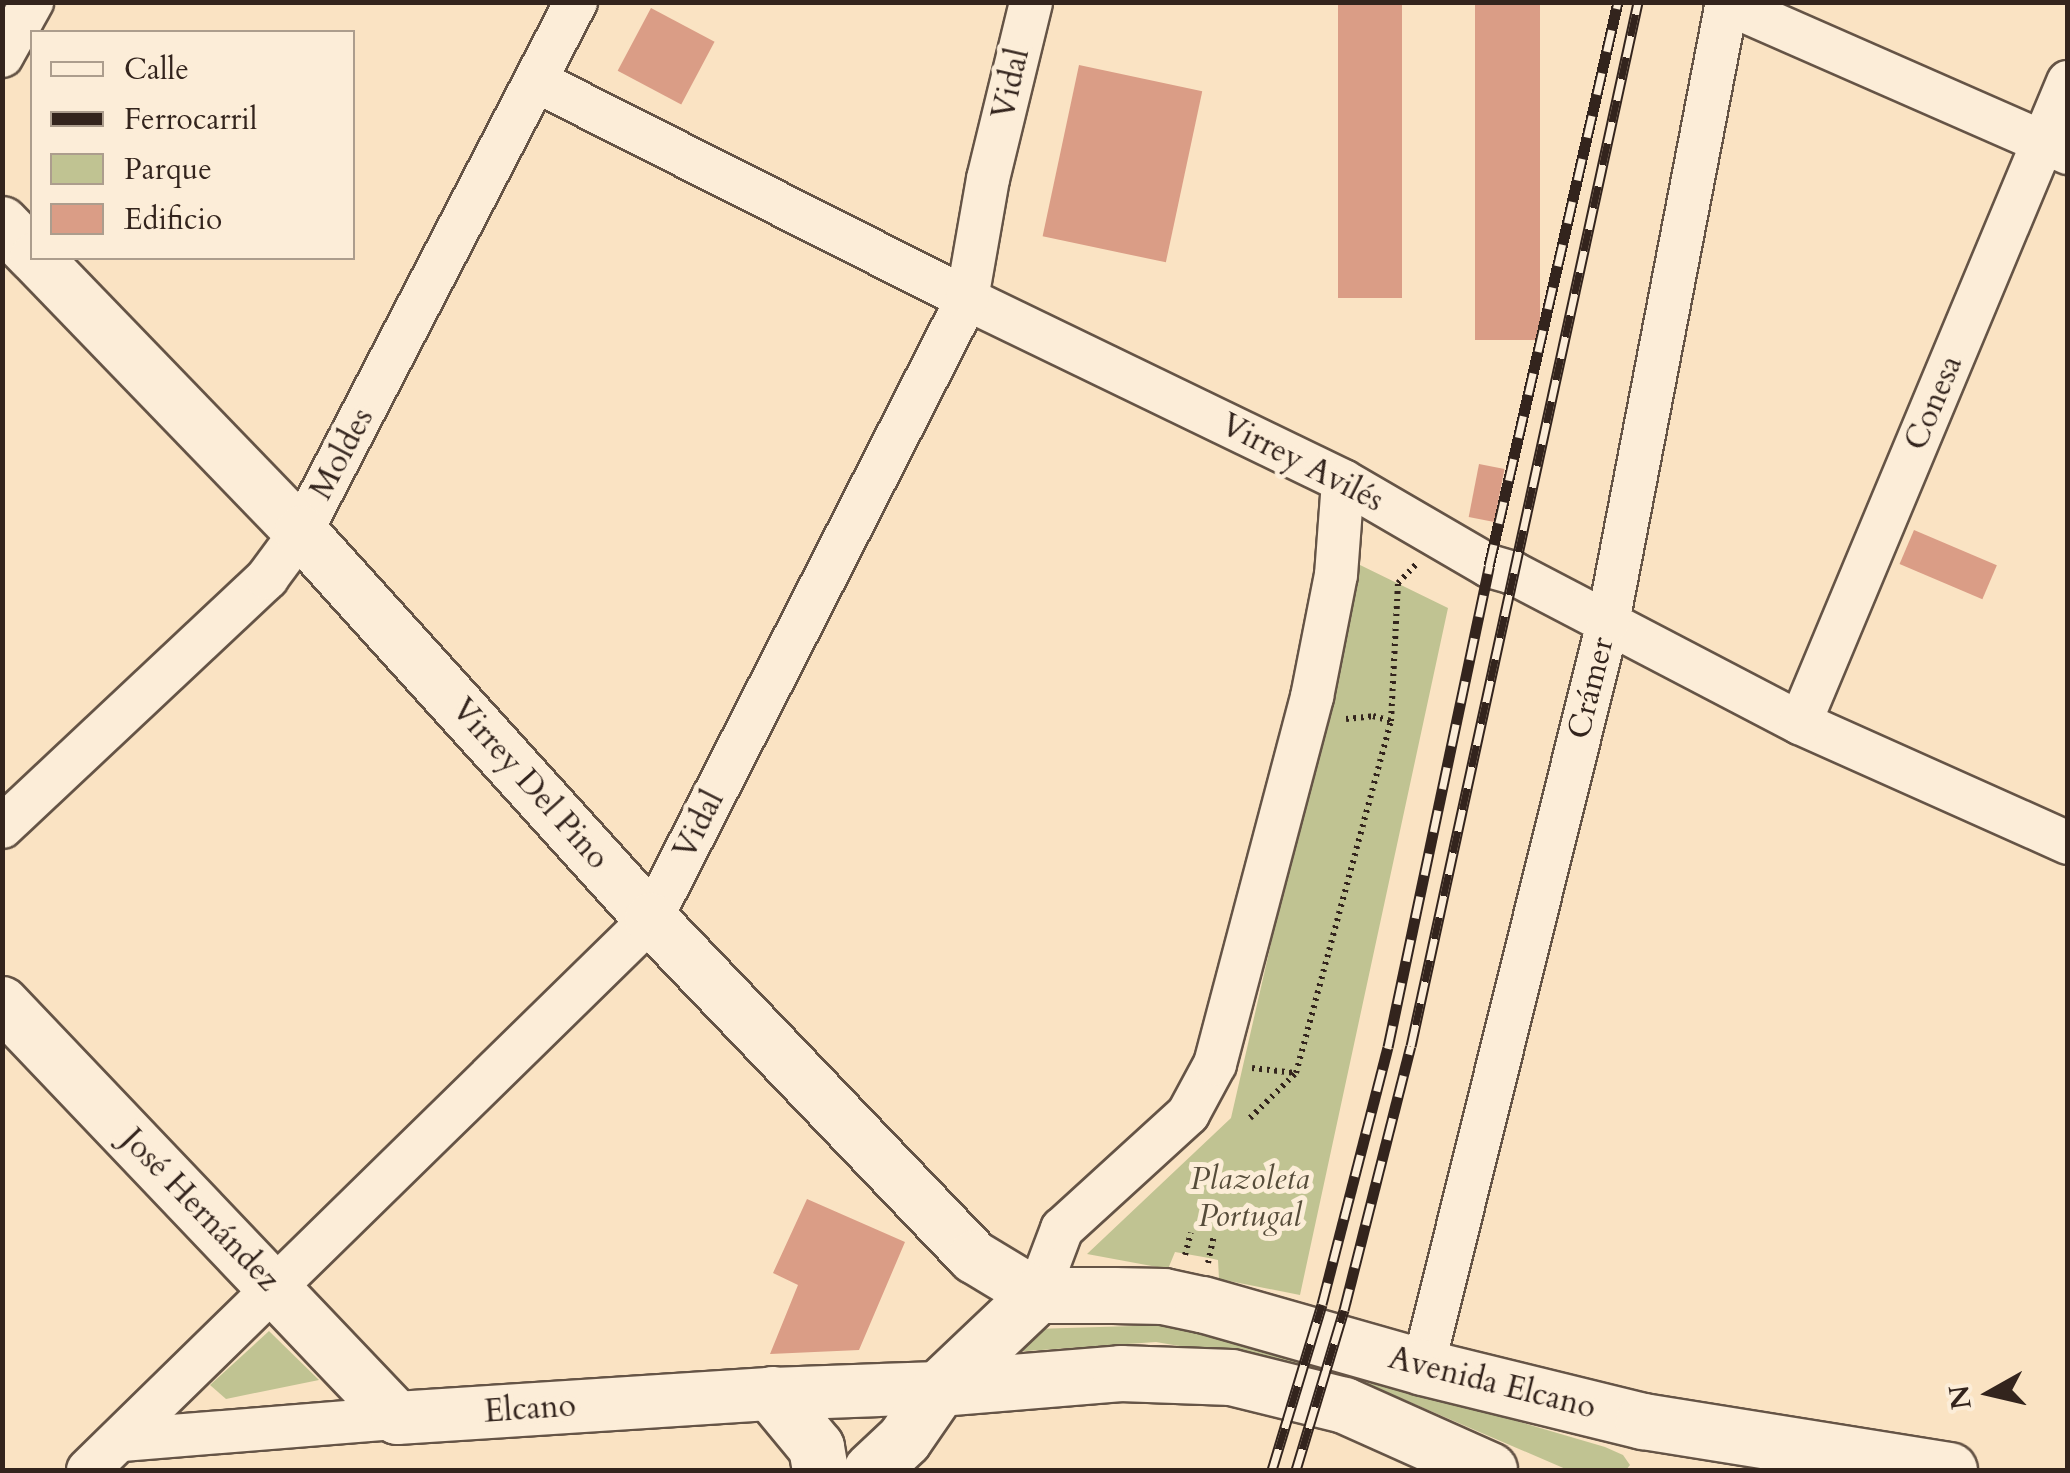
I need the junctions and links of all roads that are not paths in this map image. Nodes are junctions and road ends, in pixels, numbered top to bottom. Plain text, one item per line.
1 (32, 2) edge
2 (576, 2) edge
3 (1032, 2) edge
4 (1726, 3) edge
5 (2, 56) edge
6 (536, 80) junction
7 (2068, 82) edge
8 (2056, 147) edge
9 (2, 222) edge
10 (30, 252) edge
11 (38, 260) edge
12 (967, 300) junction
13 (1343, 481) junction
14 (301, 532) junction
15 (1608, 622) junction
16 (1800, 723) junction
17 (2, 827) edge
18 (2068, 843) edge
19 (651, 919) junction
20 (2, 1003) edge
21 (275, 1290) junction
22 (1037, 1295) junction
23 (1423, 1367) junction
24 (939, 1388) junction
25 (772, 1394) junction
26 (397, 1418) junction
27 (1744, 1436) junction
28 (122, 1440) junction
29 (1646, 1446) edge
30 (1470, 1466) edge
31 (88, 1470) edge
32 (820, 1470) edge
33 (871, 1470) edge
34 (1702, 1470) edge
35 (1949, 1470) edge

1 - 5 street
2 - 6 street, Moldes
3 - 12 street, Vidal
4 - 8 street
4 - 15 street, Crámer
6 - 12 street, Virrey Avilés
6 - 14 street, Moldes
7 - 8 street, Conesa
8 - 16 street, Conesa
9 - 10 street, Virrey Del Pino
11 - 14 street, Virrey Del Pino
12 - 13 street, Virrey Avilés
12 - 19 street, Vidal
13 - 15 street, Virrey Avilés
13 - 22 street
14 - 17 street, Moldes
14 - 19 street, Virrey Del Pino
15 - 16 street, Virrey Avilés
15 - 23 street, Crámer
16 - 18 street, Virrey Avilés
19 - 21 street, Vidal
19 - 22 street, Virrey Del Pino
20 - 21 street, José Hernández
21 - 26 street, José Hernández
21 - 28 street, Vidal
22 - 23 main road, Avenida Elcano
22 - 24 main road
23 - 29 main road, Avenida Elcano
24 - 25 street, Elcano
24 - 30 main road, Avenida Elcano
24 - 33 main road
25 - 26 street, Elcano
25 - 32 main road
26 - 28 street, Elcano
27 - 29 main road, Avenida Elcano
27 - 34 main road
27 - 35 main road, Avenida Elcano
28 - 31 street, Vidal

